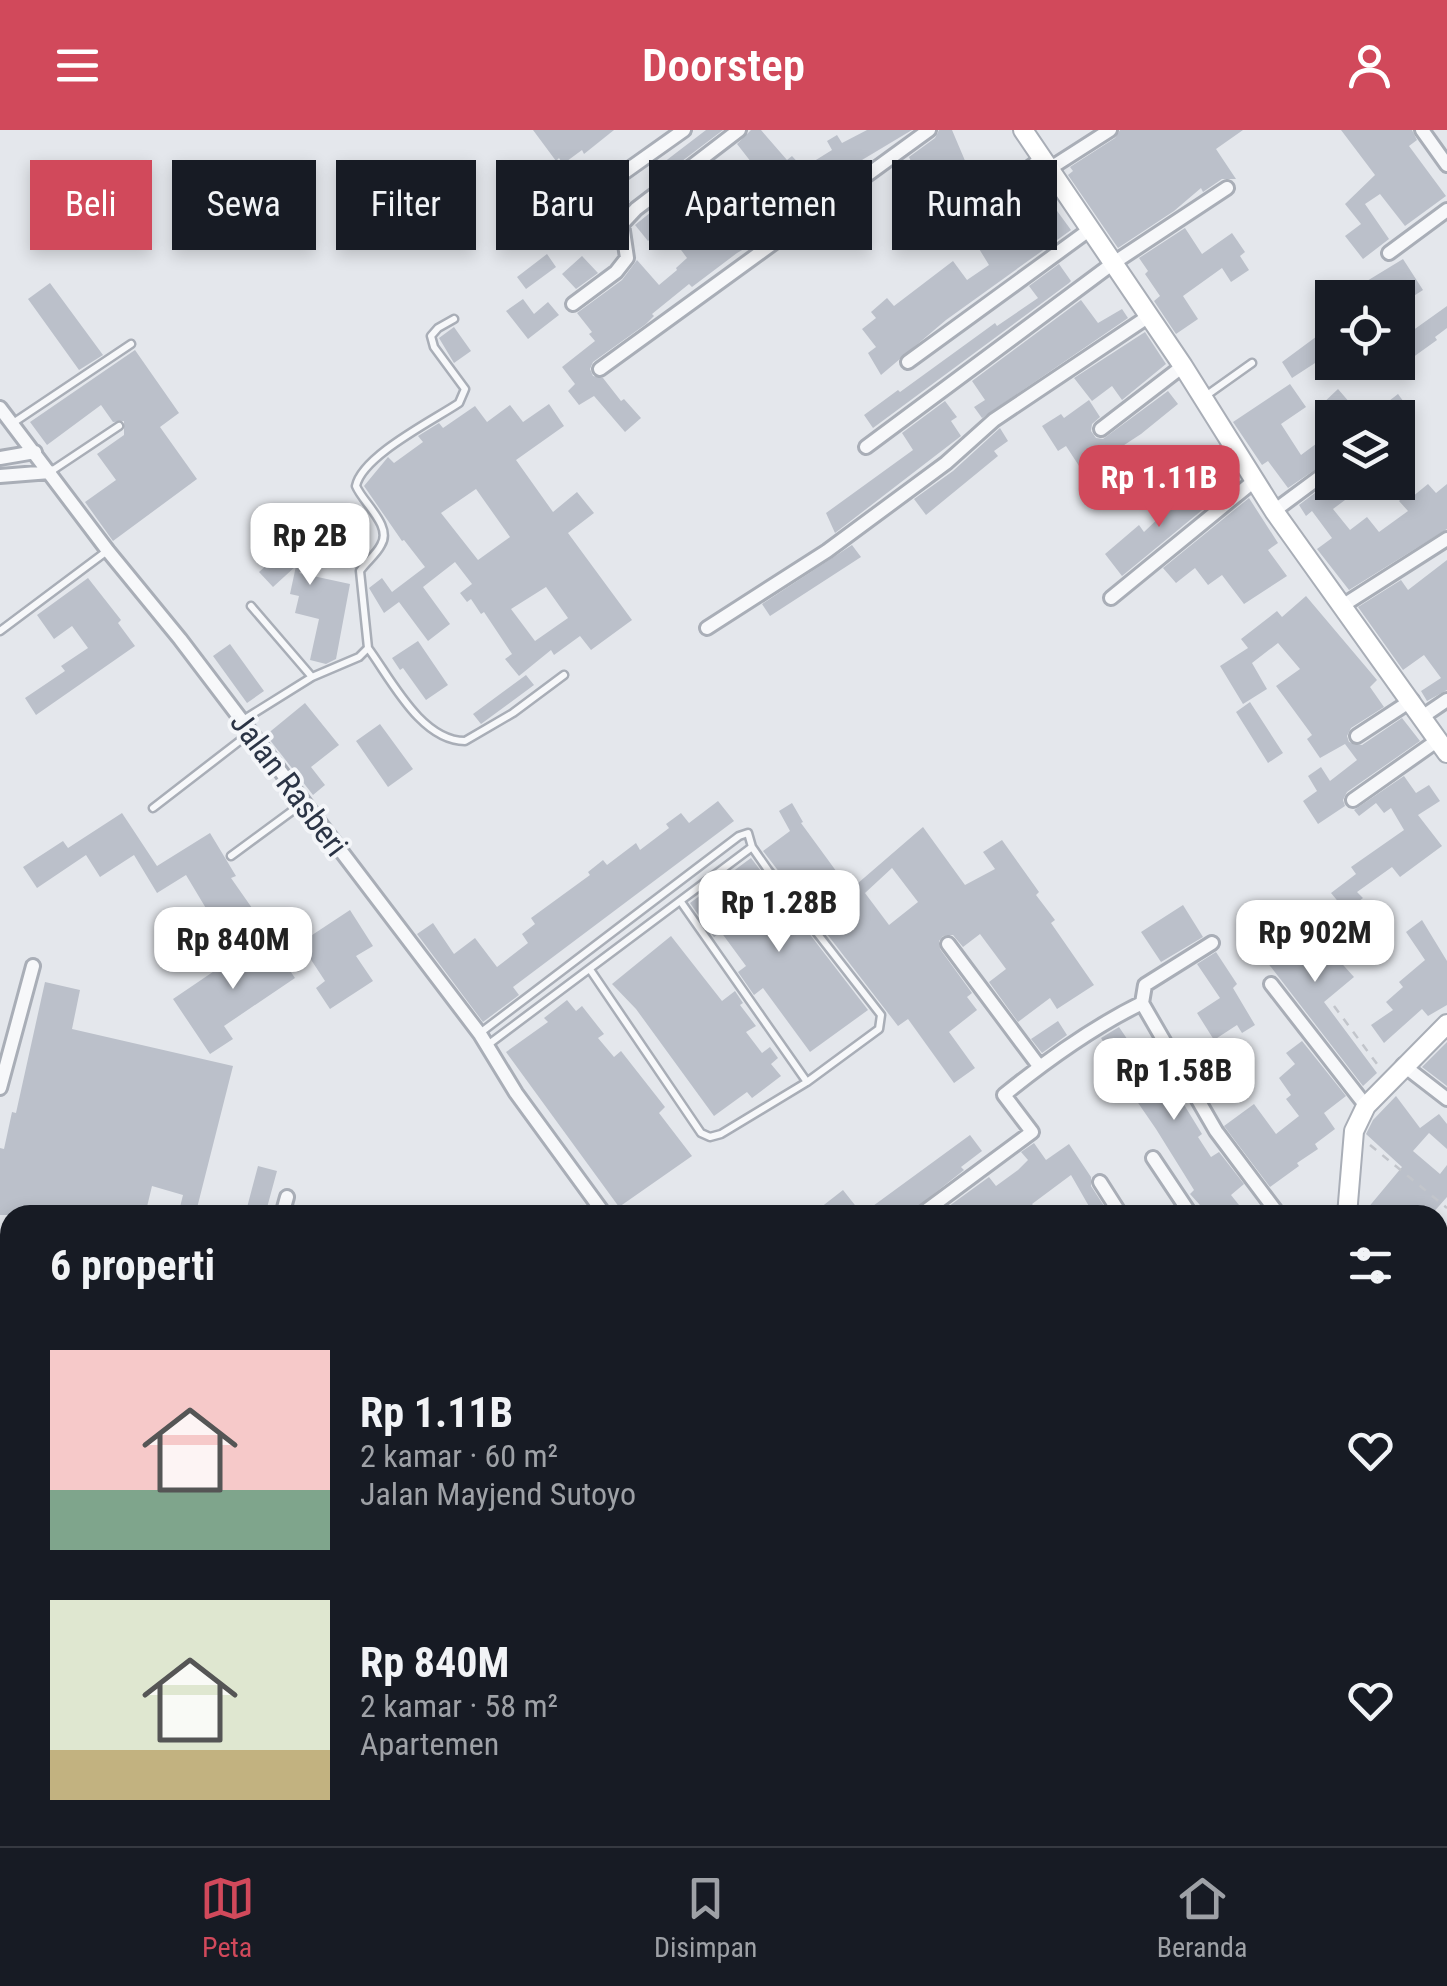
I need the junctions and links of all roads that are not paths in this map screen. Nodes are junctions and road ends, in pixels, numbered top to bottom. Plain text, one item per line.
1 (684, 130) edge
2 (739, 130) edge
3 (929, 130) edge
4 (1022, 130) edge
5 (1110, 130) edge
6 (1422, 130) edge
7 (1042, 160) edge
8 (1053, 160) edge
9 (1447, 165) edge
10 (629, 169) edge
11 (1057, 182) edge
12 (1228, 188) dead end
13 (1447, 210) edge
14 (1089, 230) junction
15 (1389, 253) dead end
16 (1112, 264) junction
17 (573, 304) dead end
18 (1148, 316) junction
19 (454, 319) dead end
20 (131, 344) dead end
21 (908, 362) dead end
22 (1252, 363) dead end
23 (1183, 366) junction
24 (600, 368) dead end
25 (1202, 399) junction
26 (0, 408) edge
27 (12, 424) junction
28 (119, 426) dead end
29 (1101, 429) dead end
30 (866, 447) dead end
31 (34, 452) junction
32 (0, 458) edge
33 (50, 472) junction
34 (0, 476) edge
35 (1254, 481) junction
36 (1315, 481) edge
37 (1274, 511) junction
38 (1447, 538) edge
39 (108, 551) junction
40 (1110, 598) dead end
41 (251, 606) dead end
42 (1342, 606) junction
43 (707, 628) dead end
44 (0, 631) edge
45 (368, 648) junction
46 (564, 675) dead end
47 (312, 676) junction
48 (1447, 700) edge
49 (1417, 708) junction
50 (246, 726) junction
51 (1357, 736) dead end
52 (1443, 743) edge
53 (1353, 800) dead end
54 (303, 803) junction
55 (153, 808) dead end
56 (752, 847) junction
57 (231, 856) dead end
58 (682, 902) junction
59 (1212, 942) dead end
60 (948, 944) dead end
61 (34, 966) dead end
62 (591, 970) junction
63 (1271, 984) dead end
64 (1142, 1003) junction
65 (1447, 1024) edge
66 (484, 1039) junction
67 (1403, 1065) junction
68 (1039, 1066) junction
69 (807, 1082) junction
70 (0, 1088) edge
71 (1447, 1100) edge
72 (1366, 1106) junction
73 (1153, 1158) dead end
74 (1100, 1182) dead end
75 (287, 1197) dead end
76 (285, 1205) edge
77 (598, 1205) edge
78 (933, 1205) edge
79 (1115, 1205) edge
80 (1184, 1205) edge
81 (1272, 1205) edge
82 (1348, 1205) edge

1 - 10 street
2 - 17 street
3 - 24 street
4 - 7 street
5 - 8 street
6 - 9 street
11 - 14 street
12 - 16 street
13 - 15 street
14 - 16 street
14 - 21 street
16 - 18 street
16 - 30 street
18 - 23 street
18 - 43 street
19 - 45 lane
20 - 27 lane
22 - 25 lane
23 - 25 street
23 - 29 street
25 - 35 street
26 - 27 street, Jalan Rasberi
27 - 31 street, Jalan Rasberi
28 - 33 lane
31 - 32 street
31 - 33 street, Jalan Rasberi
33 - 34 street
33 - 39 street, Jalan Rasberi
35 - 37 street
35 - 40 street
36 - 37 street
37 - 42 street
38 - 42 street
39 - 44 lane
39 - 50 street, Jalan Rasberi
41 - 47 lane
42 - 49 street
45 - 46 lane
45 - 47 lane
47 - 50 lane
48 - 49 street
49 - 51 street
49 - 52 street
50 - 54 street, Jalan Rasberi
50 - 55 lane
52 - 53 street
54 - 57 lane
54 - 66 street, Jalan Rasberi
56 - 58 lane
56 - 66 lane
56 - 69 lane
58 - 62 lane
58 - 69 lane
59 - 64 street
60 - 68 street
61 - 70 street
62 - 66 lane
62 - 69 lane
63 - 72 street
64 - 68 street
64 - 81 street
65 - 67 street
66 - 77 street, Jalan Rasberi
67 - 71 street
67 - 72 street
68 - 78 street
72 - 82 street
73 - 80 street
74 - 79 street
75 - 76 street

